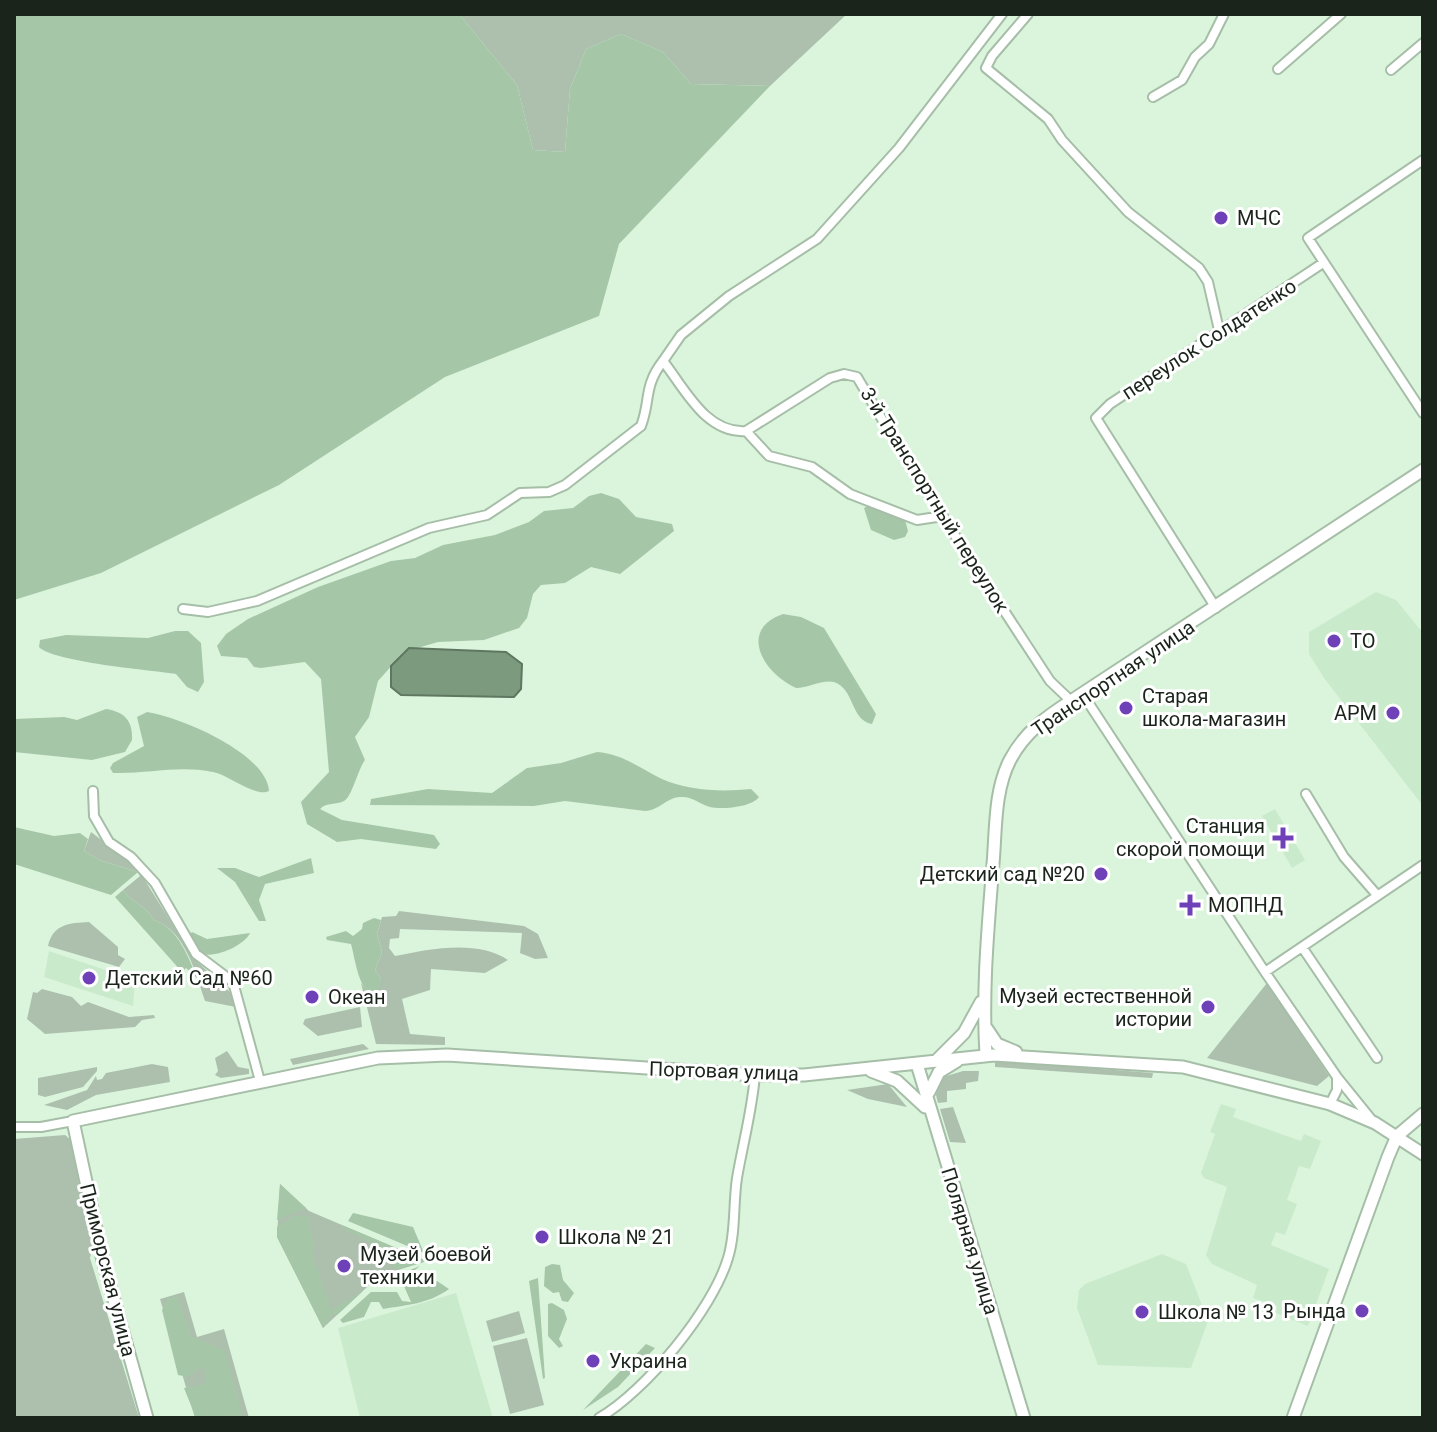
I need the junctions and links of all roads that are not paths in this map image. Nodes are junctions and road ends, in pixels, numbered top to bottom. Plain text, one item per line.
1 (1002, 14) edge
2 (1224, 14) edge
3 (1341, 14) edge
4 (1029, 15) edge
5 (1423, 43) edge
6 (1278, 69) dead end
7 (1391, 70) dead end
8 (1153, 97) dead end
9 (1423, 160) edge
10 (1323, 263) junction
11 (1219, 330) junction
12 (663, 361) junction
13 (1423, 413) edge
14 (746, 431) junction
15 (1423, 470) edge
16 (943, 516) junction
17 (1216, 608) junction
18 (183, 609) dead end
19 (1076, 697) junction
20 (93, 791) dead end
21 (1306, 794) dead end
22 (1423, 865) edge
23 (1377, 895) junction
24 (1302, 947) junction
25 (1265, 972) junction
26 (983, 998) junction
27 (984, 1020) junction
28 (986, 1055) junction
29 (965, 1057) junction
30 (1032, 1057) junction
31 (1377, 1058) dead end
32 (936, 1061) junction
33 (917, 1064) junction
34 (865, 1069) junction
35 (755, 1075) junction
36 (1337, 1077) junction
37 (260, 1081) junction
38 (929, 1092) junction
39 (1330, 1104) junction
40 (928, 1110) junction
41 (1423, 1114) edge
42 (73, 1121) junction
43 (1375, 1123) junction
44 (14, 1127) edge
45 (1397, 1136) junction
46 (1423, 1154) edge
47 (147, 1418) edge
48 (599, 1418) edge
49 (1024, 1418) edge
50 (1293, 1418) edge

1 - 12 street
2 - 8 street
3 - 6 street
4 - 11 street
5 - 7 street
9 - 10 street
10 - 11 street, переулок Солдатенко
10 - 13 street
11 - 17 street, переулок Солдатенко
12 - 14 street
12 - 18 street
14 - 16 street
14 - 16 street, 3-й Транспортный переулок
15 - 17 main road, Транспортная улица
16 - 19 street, 3-й Транспортный переулок
17 - 19 main road, Транспортная улица
19 - 25 street, 3-й Транспортный переулок
19 - 26 main road, Транспортная улица
20 - 37 street
21 - 23 street
22 - 23 street
23 - 24 street
24 - 25 street
24 - 31 street
25 - 36 street, 3-й Транспортный переулок
26 - 27 main road, Транспортная улица
26 - 32 main road, Транспортная улица
27 - 28 main road, Транспортная улица
27 - 30 main road
28 - 29 main road, Портовая улица
28 - 30 main road, Портовая улица
29 - 32 main road, Портовая улица
29 - 38 main road
30 - 39 main road, Портовая улица
32 - 33 main road, Портовая улица
32 - 38 main road
33 - 34 main road, Портовая улица
33 - 40 main road, Полярная улица
34 - 35 main road, Портовая улица
34 - 40 main road
35 - 37 main road, Портовая улица
35 - 48 street
36 - 39 street
36 - 43 street, 3-й Транспортный переулок
37 - 42 main road, Портовая улица
38 - 40 main road
39 - 43 main road, Портовая улица
40 - 49 main road, Полярная улица
41 - 45 main road
42 - 44 street, Портовая улица
42 - 47 main road, Приморская улица
43 - 45 main road, Портовая улица
45 - 46 main road, Портовая улица
45 - 50 main road

